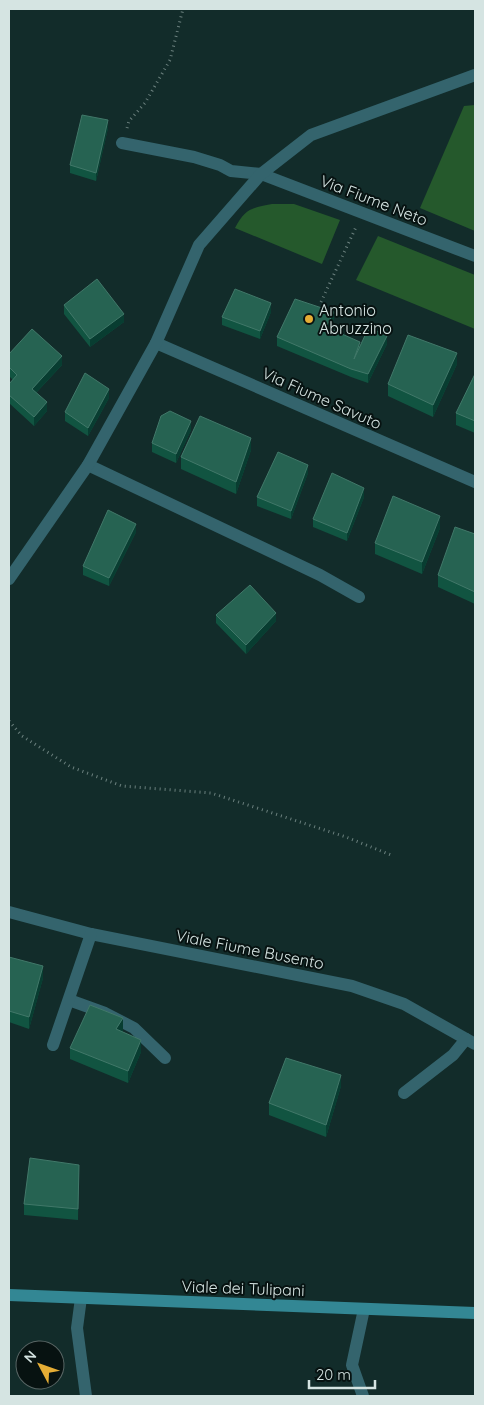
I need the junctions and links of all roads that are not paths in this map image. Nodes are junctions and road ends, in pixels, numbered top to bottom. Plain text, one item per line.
1 (475, 75) edge
2 (122, 143) road end
3 (261, 174) junction
4 (475, 256) edge
5 (156, 343) junction
6 (88, 465) junction
7 (475, 482) edge
8 (9, 579) edge
9 (359, 596) dead end
10 (9, 912) edge
11 (91, 934) junction
12 (69, 1000) junction
13 (470, 1042) edge
14 (53, 1045) dead end
15 (165, 1058) dead end
16 (404, 1093) dead end
17 (9, 1296) edge
18 (81, 1298) junction
19 (364, 1309) junction
20 (475, 1313) edge
21 (86, 1396) edge
22 (363, 1396) edge

1 - 3 street
2 - 3 street, Via Fiume Neto
3 - 4 street, Via Fiume Neto
3 - 5 street
5 - 6 street
5 - 7 street, Via Fiume Savuto
6 - 8 street
6 - 9 street
10 - 11 street, Viale Fiume Busento
11 - 12 street
11 - 13 street, Viale Fiume Busento
12 - 14 street
12 - 15 street
13 - 16 street
17 - 18 main road, Viale dei Tulipani
18 - 19 main road, Viale dei Tulipani
18 - 21 street
19 - 20 main road, Viale dei Tulipani
19 - 22 street

